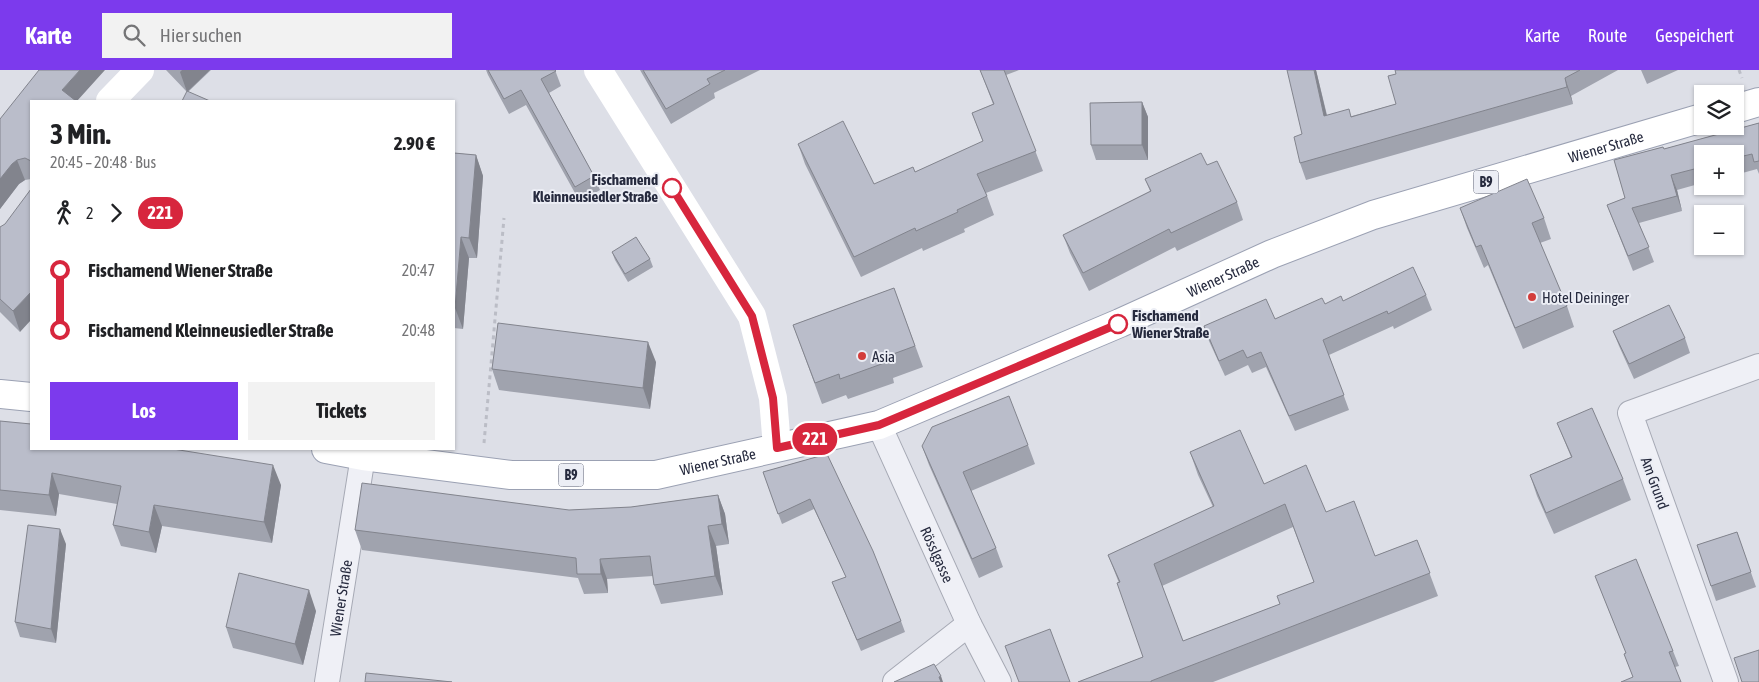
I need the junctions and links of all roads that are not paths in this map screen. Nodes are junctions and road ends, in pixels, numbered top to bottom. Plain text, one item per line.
1 (140, 70) edge
2 (598, 70) edge
3 (111, 100) edge
4 (1759, 102) edge
5 (1744, 106) edge
6 (1694, 120) edge
7 (1759, 366) edge
8 (0, 394) edge
9 (30, 397) edge
10 (879, 425) junction
11 (777, 448) junction
12 (331, 450) edge
13 (364, 456) junction
14 (968, 624) junction
15 (327, 682) edge
16 (895, 682) edge
17 (999, 682) edge
18 (1726, 682) edge

1 - 3 main road
2 - 11 main road
4 - 5 main road
6 - 10 main road, Wiener Straße / B9
7 - 18 street, Am Grund
8 - 9 main road
10 - 11 main road, Wiener Straße / B9
10 - 14 street, Rösslgasse
11 - 13 main road, Wiener Straße / B9
12 - 13 main road, Wiener Straße / B9
13 - 15 street, Wiener Straße
14 - 16 street
14 - 17 street, Rösslgasse

